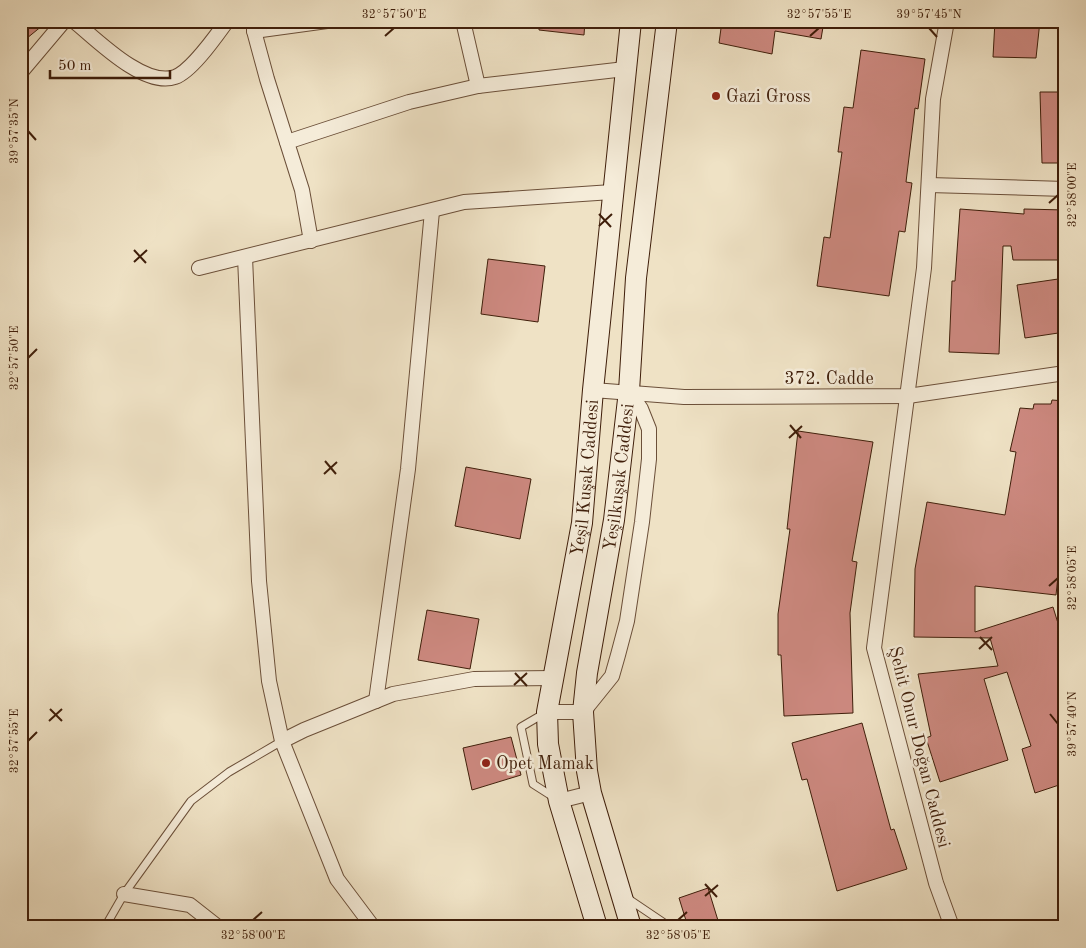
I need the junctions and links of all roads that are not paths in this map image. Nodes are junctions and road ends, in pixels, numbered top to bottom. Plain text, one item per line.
1 (64, 21) edge
2 (74, 21) edge
3 (227, 21) edge
4 (327, 21) edge
5 (463, 21) edge
6 (631, 21) edge
7 (666, 21) edge
8 (946, 21) edge
9 (254, 26) edge
10 (625, 69) junction
11 (21, 72) edge
12 (478, 86) junction
13 (287, 142) junction
14 (929, 185) junction
15 (1065, 189) edge
16 (612, 192) junction
17 (432, 211) junction
18 (311, 241) junction
19 (245, 257) junction
20 (199, 268) dead end
21 (1065, 373) edge
22 (592, 390) junction
23 (629, 391) junction
24 (908, 396) junction
25 (552, 678) junction
26 (376, 701) junction
27 (547, 712) junction
28 (583, 712) junction
29 (282, 741) junction
30 (591, 793) junction
31 (559, 801) junction
32 (124, 894) junction
33 (622, 894) junction
34 (104, 927) edge
35 (218, 927) edge
36 (373, 927) edge
37 (597, 927) edge
38 (631, 927) edge
39 (670, 927) edge
40 (952, 927) edge

1 - 11 street
2 - 3 street
4 - 9 street
5 - 12 street
6 - 10 main road, Yeşil Kuşak Caddesi
7 - 23 main road, Yeşilkuşak Caddesi
8 - 14 street, Şehit Onur Doğan Caddesi
9 - 13 street
10 - 12 street
10 - 16 main road, Yeşil Kuşak Caddesi
12 - 13 street
13 - 18 street
14 - 15 street
14 - 24 street, Şehit Onur Doğan Caddesi
16 - 17 street
16 - 22 main road, Yeşil Kuşak Caddesi
17 - 18 street
17 - 26 street
18 - 19 street
19 - 20 street
19 - 29 street
21 - 24 street, 372. Cadde
22 - 23 street, 372. Cadde
22 - 25 main road, Yeşil Kuşak Caddesi
23 - 24 street, 372. Cadde
23 - 28 main road, Yeşilkuşak Caddesi
23 - 28 street
24 - 40 street, Şehit Onur Doğan Caddesi
25 - 26 street
25 - 27 main road, Yeşil Kuşak Caddesi
26 - 29 street
27 - 28 street
27 - 31 main road, Yeşil Kuşak Caddesi
28 - 30 main road, Yeşilkuşak Caddesi
29 - 32 lane
29 - 36 street
30 - 31 street
30 - 33 main road, Yeşilkuşak Caddesi
31 - 37 main road, Yeşil Kuşak Caddesi
32 - 34 lane
32 - 35 street
33 - 38 main road, Yeşilkuşak Caddesi
33 - 39 lane

